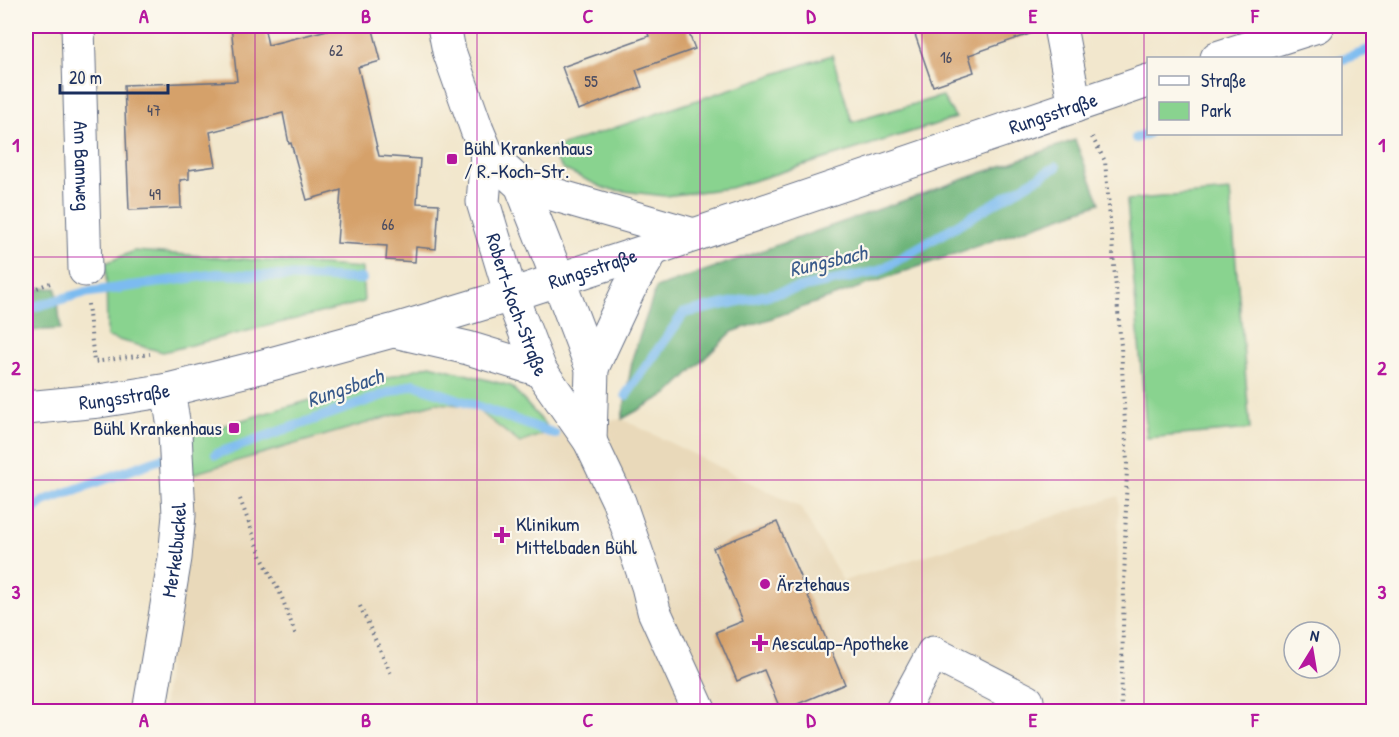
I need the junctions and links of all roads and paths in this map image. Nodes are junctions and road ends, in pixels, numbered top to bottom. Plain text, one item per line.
1 (78, 26) edge
2 (444, 26) edge
3 (1062, 26) edge
4 (1317, 26) edge
5 (1220, 57) edge
6 (1147, 82) edge
7 (1075, 106) junction
8 (486, 154) junction
9 (521, 185) junction
10 (694, 235) junction
11 (653, 249) junction
12 (558, 279) junction
13 (86, 285) joint
14 (511, 295) junction
15 (392, 331) junction
16 (592, 368) junction
17 (540, 370) junction
18 (168, 390) junction
19 (26, 408) edge
20 (590, 441) junction
21 (240, 499) dead end
22 (360, 606) dead end
23 (296, 636) dead end
24 (392, 676) dead end
25 (149, 711) edge
26 (700, 711) edge
27 (902, 711) edge
28 (1022, 711) edge
29 (1121, 711) edge

1 - 13 street, Am Bannweg
2 - 8 street, Robert-Koch-Straße
3 - 7 street
4 - 5 street
6 - 7 street, Rungsstraße
7 - 10 street, Rungsstraße
7 - 29 path
8 - 9 street, Robert-Koch-Straße
8 - 14 street, Robert-Koch-Straße
9 - 10 street
9 - 12 street, Robert-Koch-Straße
10 - 11 street, Rungsstraße
11 - 12 street, Rungsstraße
11 - 16 street
12 - 14 street, Rungsstraße
12 - 16 street, Robert-Koch-Straße
13 - 18 path
14 - 15 street, Rungsstraße
14 - 17 street, Robert-Koch-Straße
15 - 17 street
15 - 18 street, Rungsstraße
16 - 20 street, Robert-Koch-Straße
17 - 20 street, Robert-Koch-Straße
18 - 19 street, Rungsstraße
18 - 25 street, Merkelbuckel
20 - 26 street, Robert-Koch-Straße
21 - 23 path
22 - 24 path
27 - 28 street

